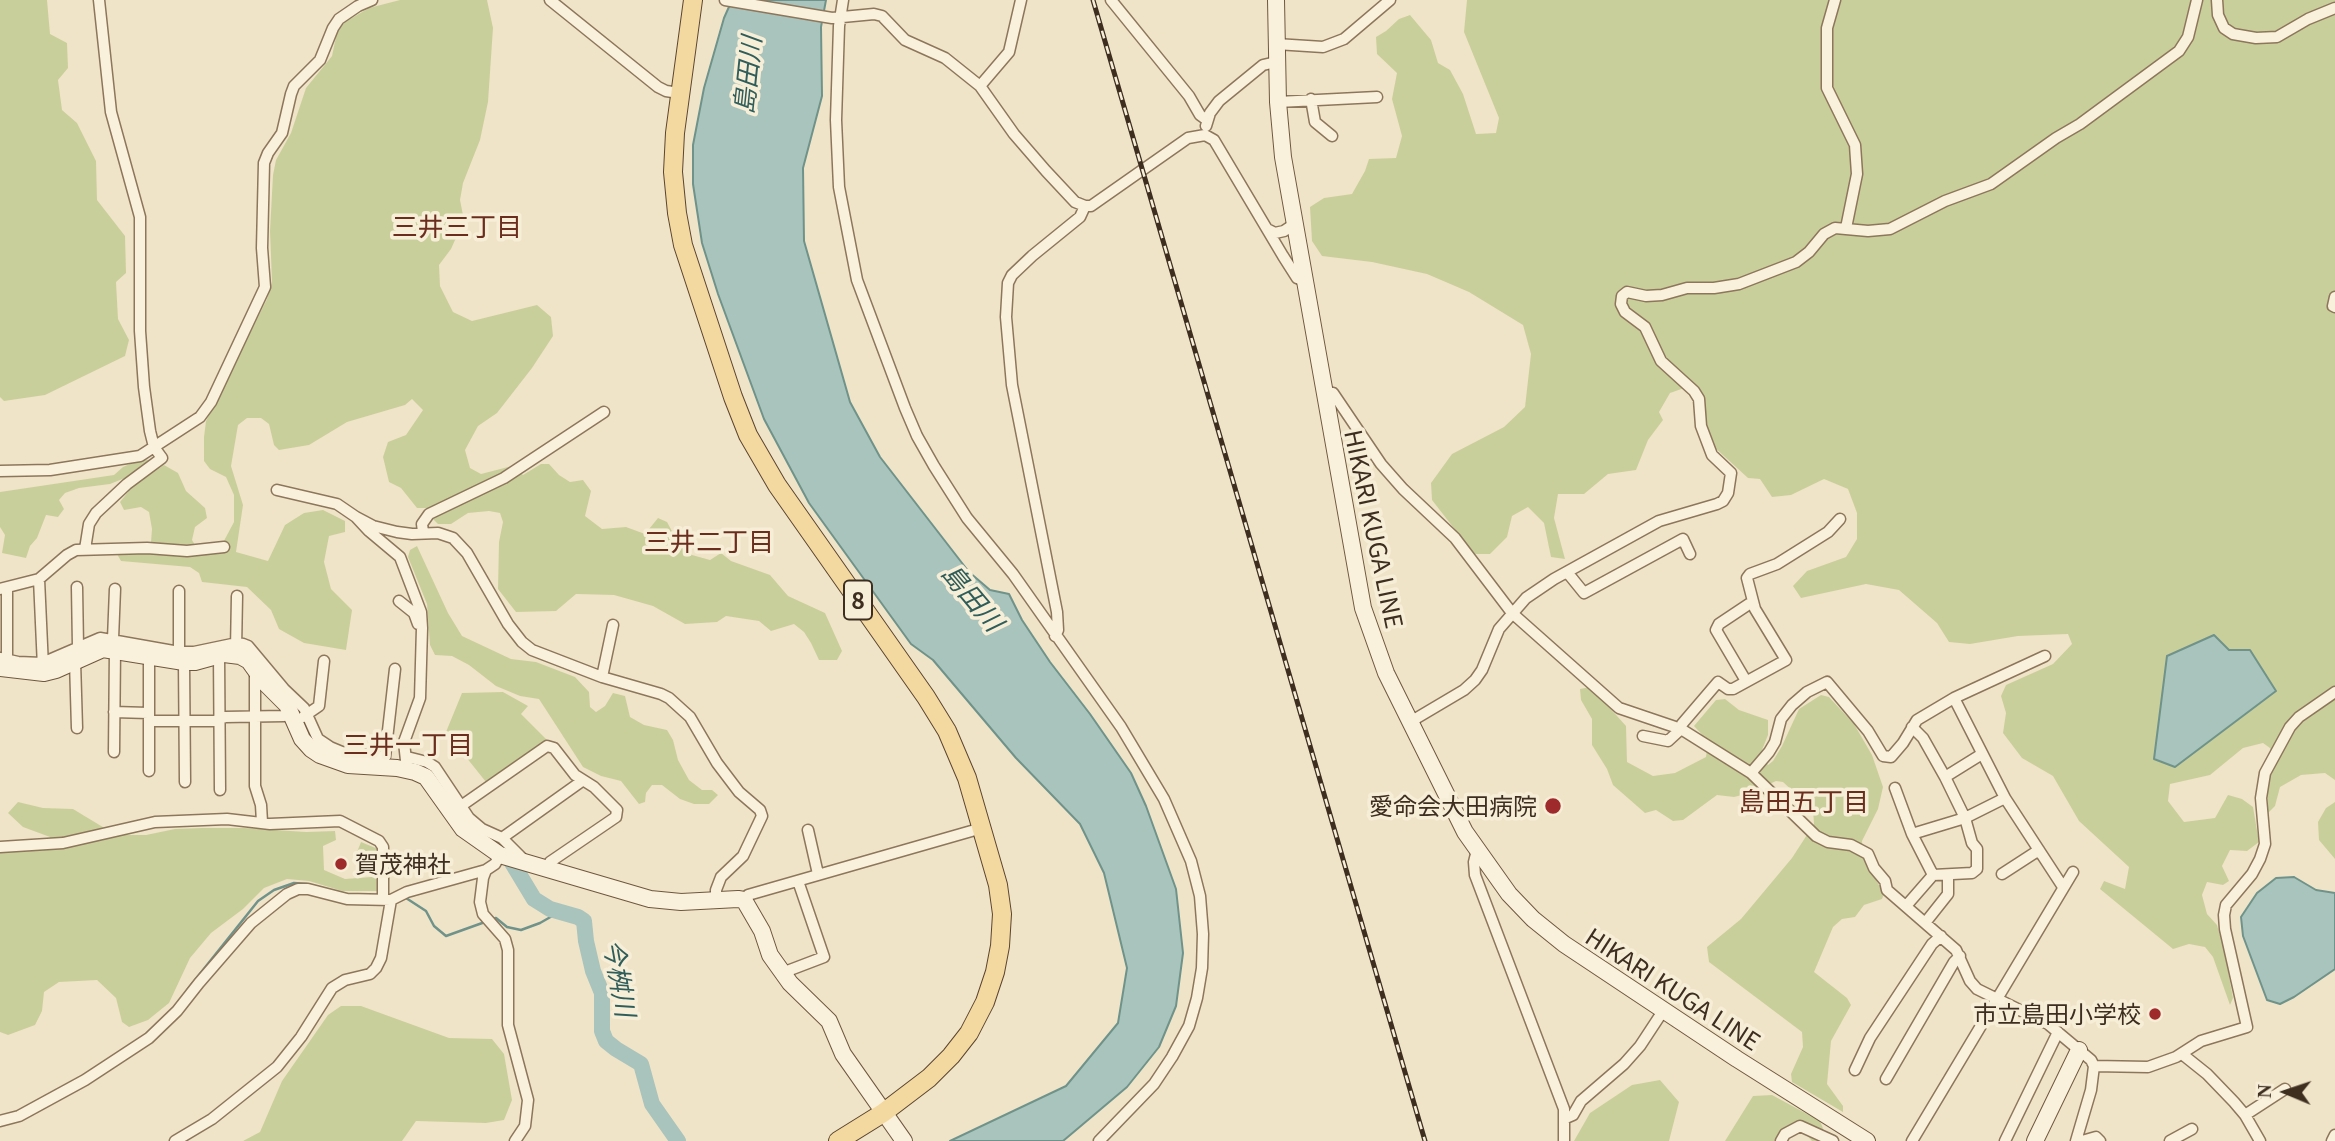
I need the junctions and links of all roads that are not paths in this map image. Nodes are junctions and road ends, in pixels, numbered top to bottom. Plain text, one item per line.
1 (99, 0) edge
2 (372, 0) edge
3 (550, 0) edge
4 (693, 0) edge
5 (724, 0) edge
6 (843, 0) edge
7 (1021, 0) edge
8 (1111, 0) edge
9 (1276, 0) edge
10 (1390, 0) edge
11 (1835, 0) edge
12 (2197, 0) edge
13 (2217, 0) edge
14 (2335, 8) edge
15 (836, 18) junction
16 (1276, 44) junction
17 (1276, 62) junction
18 (980, 86) junction
19 (680, 93) junction
20 (1377, 97) dead end
21 (1311, 99) junction
22 (1278, 102) junction
23 (1207, 120) junction
24 (1205, 135) junction
25 (1332, 135) dead end
26 (1085, 206) junction
27 (1293, 225) junction
28 (1846, 228) junction
29 (1266, 229) junction
30 (1303, 280) junction
31 (2335, 297) edge
32 (2335, 307) edge
33 (1323, 391) junction
34 (604, 412) dead end
35 (154, 447) junction
36 (0, 471) edge
37 (277, 490) dead end
38 (356, 517) junction
39 (1840, 519) dead end
40 (418, 533) junction
41 (224, 547) dead end
42 (85, 549) junction
43 (1690, 554) dead end
44 (400, 557) junction
45 (1567, 572) junction
46 (39, 579) junction
47 (77, 587) dead end
48 (3, 588) edge
49 (115, 589) dead end
50 (179, 591) dead end
51 (237, 596) dead end
52 (399, 601) dead end
53 (1753, 603) junction
54 (1512, 613) junction
55 (613, 625) dead end
56 (422, 628) junction
57 (1055, 636) junction
58 (114, 644) junction
59 (236, 649) junction
60 (77, 654) junction
61 (219, 655) junction
62 (149, 656) junction
63 (2045, 656) dead end
64 (182, 657) junction
65 (324, 661) dead end
66 (2, 662) edge
67 (43, 668) junction
68 (395, 669) dead end
69 (257, 672) junction
70 (602, 677) junction
71 (1746, 681) junction
72 (2335, 692) edge
73 (1954, 698) junction
74 (114, 712) junction
75 (298, 715) junction
76 (149, 717) junction
77 (254, 717) junction
78 (220, 719) junction
79 (184, 721) junction
80 (1410, 722) junction
81 (1912, 727) junction
82 (77, 728) dead end
83 (1681, 729) junction
84 (1643, 736) dead end
85 (387, 740) junction
86 (404, 742) junction
87 (114, 752) dead end
88 (1982, 754) junction
89 (407, 763) junction
90 (149, 771) dead end
91 (1751, 773) junction
92 (1945, 777) junction
93 (582, 781) junction
94 (185, 782) dead end
95 (1895, 788) dead end
96 (220, 790) dead end
97 (2005, 798) junction
98 (461, 806) junction
99 (1965, 818) junction
100 (262, 822) junction
101 (982, 828) junction
102 (808, 830) dead end
103 (1912, 834) junction
104 (0, 847) edge
105 (501, 847) junction
106 (1477, 850) junction
107 (2039, 850) junction
108 (548, 869) junction
109 (486, 870) junction
110 (2073, 872) dead end
111 (818, 874) junction
112 (2002, 874) dead end
113 (1933, 875) junction
114 (1948, 875) junction
115 (798, 881) junction
116 (2063, 887) junction
117 (387, 900) junction
118 (744, 900) junction
119 (716, 901) junction
120 (1906, 906) junction
121 (1925, 923) junction
122 (1941, 936) junction
123 (1960, 956) junction
124 (782, 974) junction
125 (1996, 1000) junction
126 (1663, 1011) junction
127 (2058, 1032) junction
128 (2079, 1050) junction
129 (2182, 1054) junction
130 (2094, 1066) junction
131 (1856, 1070) dead end
132 (1886, 1079) dead end
133 (2285, 1089) dead end
134 (2245, 1115) junction
135 (886, 1116) junction
136 (1566, 1118) junction
137 (0, 1121) edge
138 (2192, 1129) dead end
139 (2335, 1135) edge
140 (176, 1141) edge
141 (515, 1141) edge
142 (838, 1141) edge
143 (904, 1141) edge
144 (1099, 1141) edge
145 (1564, 1141) edge
146 (1781, 1141) edge
147 (1833, 1141) edge
148 (1867, 1141) edge
149 (1912, 1141) edge
150 (2006, 1141) edge
151 (2035, 1141) edge
152 (2078, 1141) edge
153 (2100, 1141) edge
154 (2170, 1141) edge
155 (2260, 1141) edge
156 (2332, 1141) edge

1 - 35 street
2 - 35 street
3 - 19 street
4 - 19 main road, 8
5 - 15 street
6 - 15 street
7 - 18 street
8 - 23 street
9 - 16 main road, HIKARI KUGA LINE
10 - 16 street
11 - 28 street
12 - 28 street
13 - 14 street
15 - 18 street
15 - 57 street
16 - 17 main road, HIKARI KUGA LINE
17 - 22 main road, HIKARI KUGA LINE
17 - 23 street
18 - 26 street
19 - 101 main road, 8
20 - 21 street
21 - 22 street
21 - 25 street
22 - 27 main road, HIKARI KUGA LINE
23 - 24 street
24 - 26 street
24 - 29 street
26 - 57 street
27 - 29 street
27 - 30 main road, HIKARI KUGA LINE
28 - 45 street
29 - 30 street
30 - 33 main road, HIKARI KUGA LINE
31 - 32 street
33 - 54 street
33 - 80 main road, HIKARI KUGA LINE
34 - 40 street
35 - 36 street
35 - 42 street
37 - 38 street
38 - 40 street
38 - 44 street
39 - 53 street
40 - 44 street
40 - 70 street
41 - 42 street
42 - 46 street
43 - 45 street
44 - 56 street
45 - 54 street
46 - 48 street
46 - 67 street
47 - 60 street
48 - 66 street
49 - 58 street
50 - 64 street
51 - 59 street
52 - 56 street
53 - 71 street
53 - 71 street
54 - 80 street
54 - 83 street
55 - 70 street
56 - 86 street
57 - 144 street
58 - 60 main road
58 - 62 main road
58 - 64 street
58 - 74 street
59 - 61 main road
59 - 64 street
59 - 69 main road
59 - 75 street
60 - 67 main road
60 - 82 street
61 - 64 main road
61 - 78 street
62 - 64 main road
62 - 76 street
63 - 73 street
64 - 79 street
65 - 75 street
66 - 67 main road
68 - 85 street
69 - 75 main road
69 - 77 street
70 - 119 street
71 - 83 street
72 - 129 street
73 - 81 street
73 - 88 street
74 - 76 street
74 - 87 street
75 - 77 street
75 - 85 street
75 - 89 main road
76 - 79 street
76 - 90 street
77 - 78 street
77 - 100 street
78 - 79 street
78 - 96 street
79 - 94 street
80 - 106 main road, HIKARI KUGA LINE
81 - 91 street
81 - 92 street
83 - 84 street
83 - 91 street
85 - 86 street
86 - 89 street
88 - 92 street
88 - 97 street
89 - 98 street
89 - 105 main road
91 - 120 street
92 - 99 street
93 - 98 street
93 - 105 street
93 - 108 street
95 - 103 street
97 - 99 street
97 - 107 street
98 - 105 street
99 - 103 street
99 - 114 street
100 - 104 street
100 - 117 street
101 - 111 street
101 - 135 main road, 8
102 - 111 street
103 - 113 street
105 - 108 main road
105 - 109 street
106 - 126 main road, HIKARI KUGA LINE
106 - 136 street
107 - 112 street
107 - 116 street
108 - 119 main road
109 - 117 street
109 - 141 street
110 - 116 street
111 - 115 street
113 - 114 street
113 - 120 street
114 - 121 street
115 - 118 street
115 - 124 street
116 - 125 street
117 - 137 street
117 - 140 street
118 - 119 main road
118 - 124 main road
120 - 121 street
121 - 122 street
122 - 123 street
122 - 131 street
123 - 125 street
123 - 132 street
124 - 135 main road
125 - 127 street
125 - 149 street
126 - 136 street
126 - 148 main road, HIKARI KUGA LINE
127 - 128 street
127 - 150 street
128 - 130 street
128 - 151 main road
129 - 130 street
129 - 134 street
130 - 152 street
133 - 134 street
134 - 155 street
135 - 142 main road, 8
135 - 143 main road
136 - 145 street
138 - 154 street
139 - 156 street
146 - 147 street
152 - 153 street

